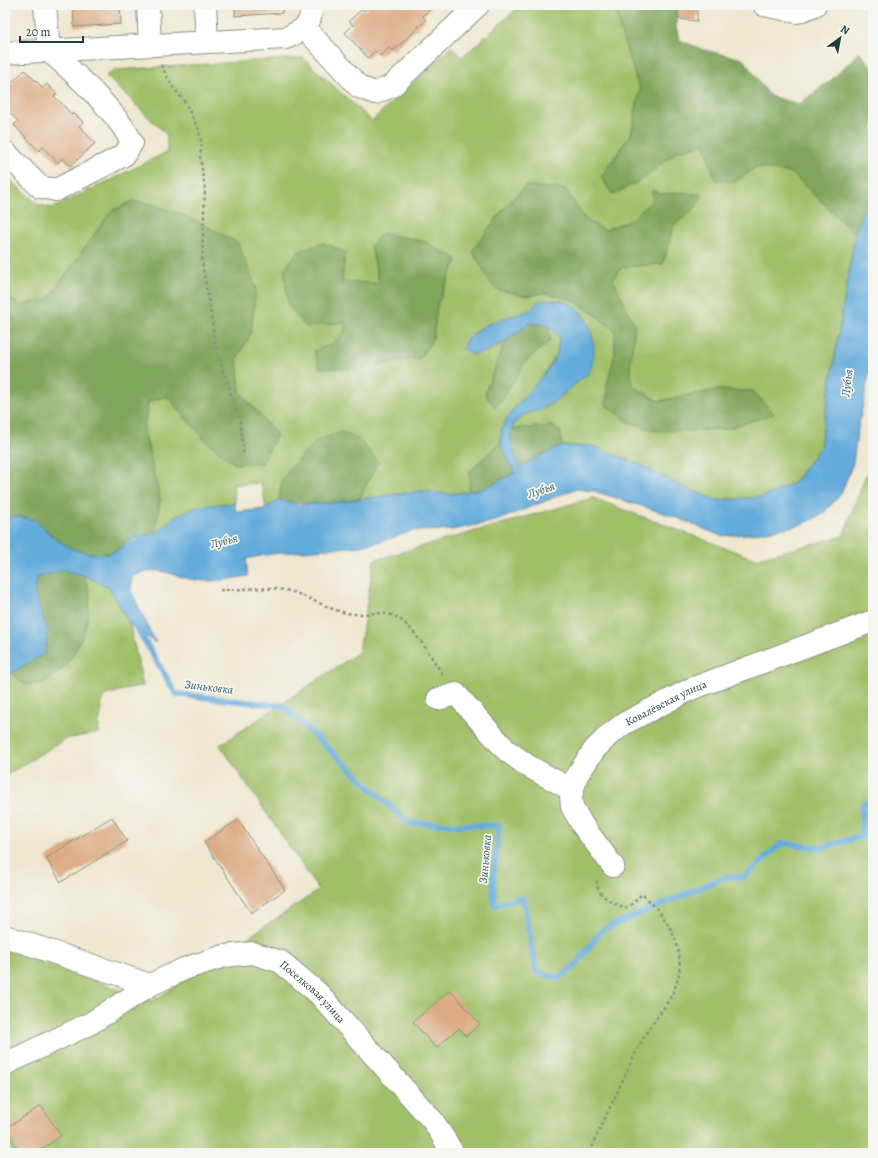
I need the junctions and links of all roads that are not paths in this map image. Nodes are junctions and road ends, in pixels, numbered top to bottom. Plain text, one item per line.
1 (45, 5) edge
2 (148, 5) edge
3 (205, 5) edge
4 (478, 5) edge
5 (764, 5) edge
6 (815, 5) edge
7 (313, 14) edge
8 (207, 42) junction
9 (150, 45) junction
10 (49, 51) junction
11 (5, 53) edge
12 (5, 152) edge
13 (873, 621) edge
14 (447, 696) road end
15 (572, 790) junction
16 (610, 862) road end
17 (5, 936) edge
18 (150, 986) junction
19 (5, 1064) edge
20 (453, 1153) edge

1 - 10 street
2 - 9 street
3 - 8 street
4 - 7 street
5 - 6 street
7 - 8 street
8 - 9 street
9 - 10 street
10 - 11 street
10 - 12 street
13 - 15 street, Ковалёвская улица
14 - 15 street
15 - 16 street, Ковалёвская улица
17 - 18 street
18 - 19 street, Поселковая улица
18 - 20 street, Поселковая улица

